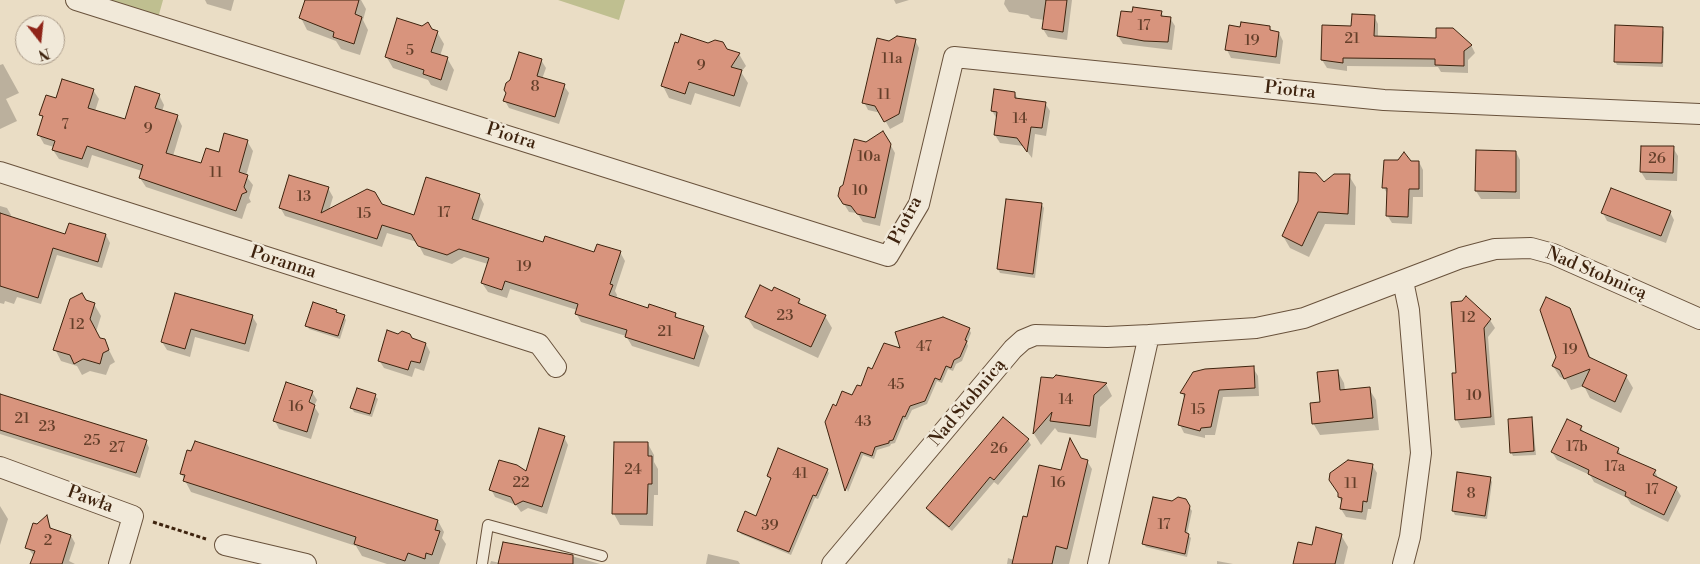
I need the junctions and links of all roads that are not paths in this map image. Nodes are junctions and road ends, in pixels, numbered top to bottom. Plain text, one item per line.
1 (76, 0) edge
2 (1700, 114) edge
3 (0, 172) edge
4 (1403, 281) junction
5 (1700, 319) edge
6 (1150, 335) junction
7 (556, 367) dead end
8 (0, 467) edge
9 (225, 545) road end
10 (602, 556) dead end
11 (119, 564) edge
12 (306, 564) edge
13 (482, 564) edge
14 (832, 564) edge
15 (1098, 564) edge
16 (1403, 564) edge

1 - 2 street, Piotra
3 - 7 street, Poranna
4 - 5 street, Nad Stobnicą
4 - 6 street, Nad Stobnicą
4 - 16 street
6 - 14 street, Nad Stobnicą
6 - 15 street
8 - 11 street, Pawła
9 - 12 street
10 - 13 lane

